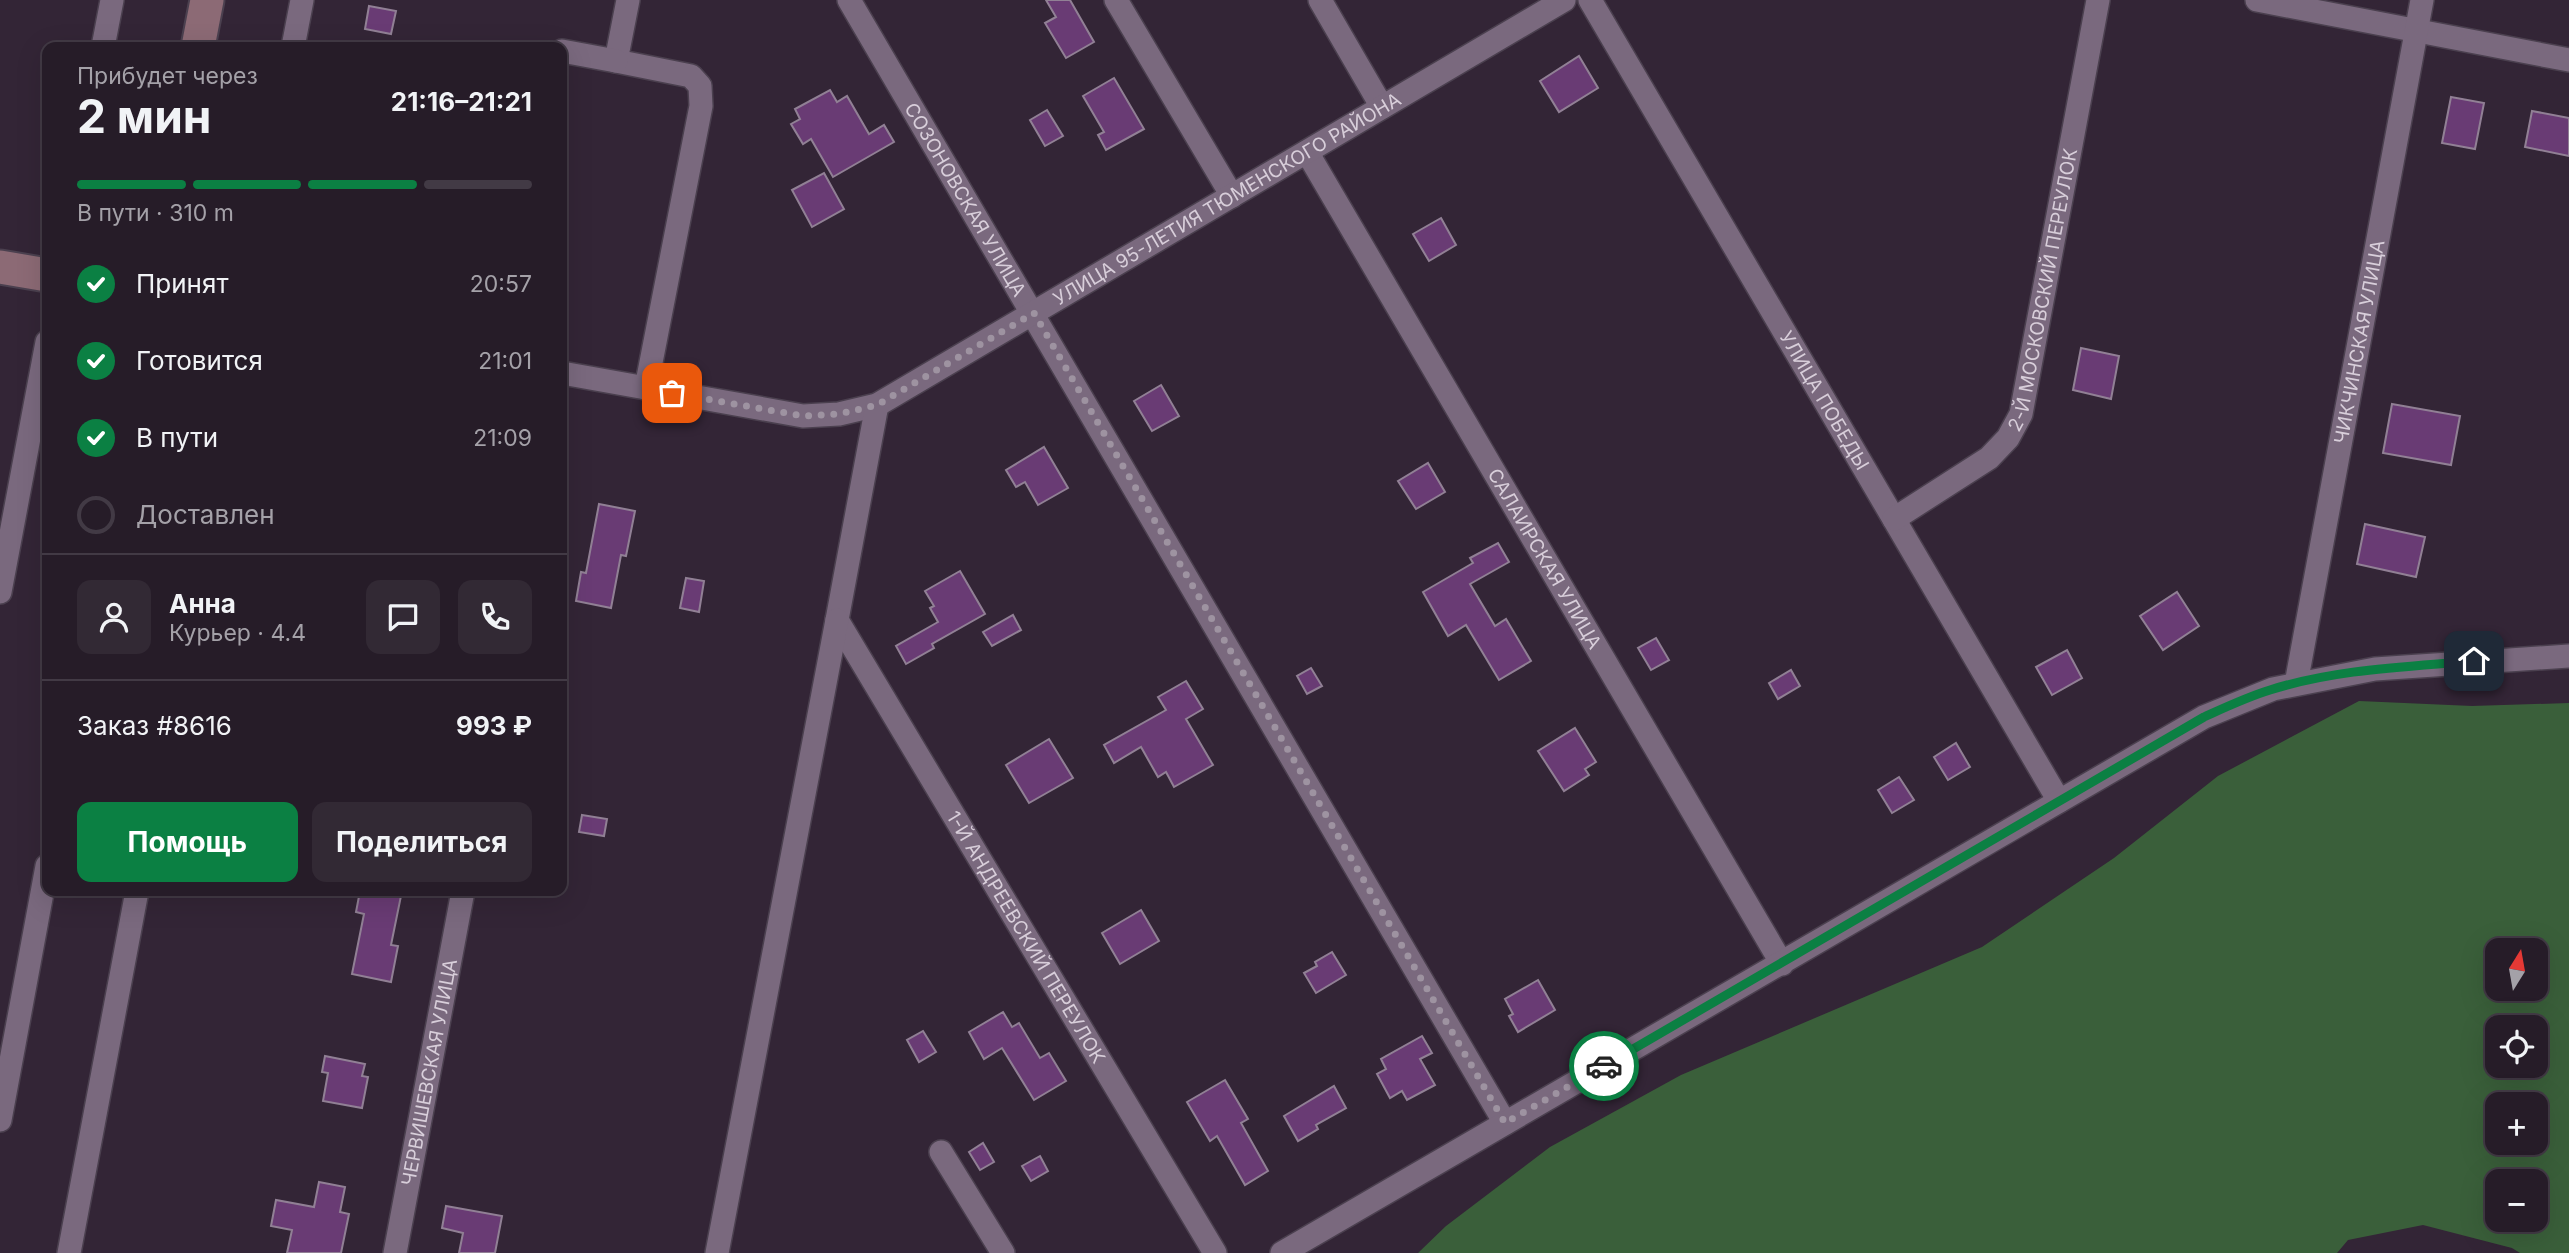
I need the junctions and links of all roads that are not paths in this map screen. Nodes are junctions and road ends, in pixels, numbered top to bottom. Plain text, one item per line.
1 (112, 0) edge
2 (207, 0) edge
3 (302, 0) edge
4 (628, 0) edge
5 (849, 0) edge
6 (1116, 0) edge
7 (1320, 0) edge
8 (1563, 0) edge
9 (1590, 0) edge
10 (2098, 0) edge
11 (2257, 0) edge
12 (2422, 0) edge
13 (2417, 30) junction
14 (104, 42) edge
15 (199, 42) edge
16 (294, 42) edge
17 (567, 52) edge
18 (2569, 60) edge
19 (616, 61) junction
20 (1382, 107) junction
21 (1307, 152) junction
22 (1232, 196) junction
23 (0, 267) edge
24 (42, 274) edge
25 (1034, 313) junction
26 (42, 369) edge
27 (567, 374) edge
28 (646, 388) junction
29 (877, 405) junction
30 (1894, 519) junction
31 (0, 592) edge
32 (837, 620) junction
33 (2569, 656) edge
34 (2296, 684) junction
35 (2059, 802) junction
36 (42, 893) edge
37 (136, 896) edge
38 (462, 896) edge
39 (1782, 964) junction
40 (0, 1120) edge
41 (1505, 1123) junction
42 (942, 1152) dead end
43 (69, 1253) edge
44 (395, 1253) edge
45 (717, 1253) edge
46 (1003, 1253) edge
47 (1215, 1253) edge
48 (1282, 1253) edge

1 - 14 street
2 - 15 street
3 - 16 street
4 - 19 street
5 - 25 street, СОЗОНОВСКАЯ УЛИЦА
6 - 22 street
7 - 20 street
8 - 20 street, УЛИЦА 95-ЛЕТИЯ ТЮМЕНСКОГО РАЙОНА
9 - 30 street, УЛИЦА ПОБЕДЫ
10 - 30 street, 2-Й МОСКОВСКИЙ ПЕРЕУЛОК
11 - 13 street
12 - 13 street, ЧИКЧИНСКАЯ УЛИЦА
13 - 18 street
13 - 34 street, ЧИКЧИНСКАЯ УЛИЦА
17 - 19 street
19 - 28 street
20 - 21 street, УЛИЦА 95-ЛЕТИЯ ТЮМЕНСКОГО РАЙОНА
21 - 22 street, УЛИЦА 95-ЛЕТИЯ ТЮМЕНСКОГО РАЙОНА
21 - 39 street, САЛАИРСКАЯ УЛИЦА
22 - 25 street, УЛИЦА 95-ЛЕТИЯ ТЮМЕНСКОГО РАЙОНА
23 - 24 street
25 - 29 street, УЛИЦА 95-ЛЕТИЯ ТЮМЕНСКОГО РАЙОНА
25 - 41 street, СОЗОНОВСКАЯ УЛИЦА
26 - 31 street
27 - 28 street, УЛИЦА 95-ЛЕТИЯ ТЮМЕНСКОГО РАЙОНА
28 - 29 street, УЛИЦА 95-ЛЕТИЯ ТЮМЕНСКОГО РАЙОНА
29 - 32 street
30 - 35 street, УЛИЦА ПОБЕДЫ
32 - 45 street
32 - 47 street, 1-Й АНДРЕЕВСКИЙ ПЕРЕУЛОК
33 - 34 street
34 - 35 street
35 - 39 street
36 - 40 street
37 - 43 street
38 - 44 street, ЧЕРВИШЕВСКАЯ УЛИЦА
39 - 41 street
41 - 48 street
42 - 46 street

